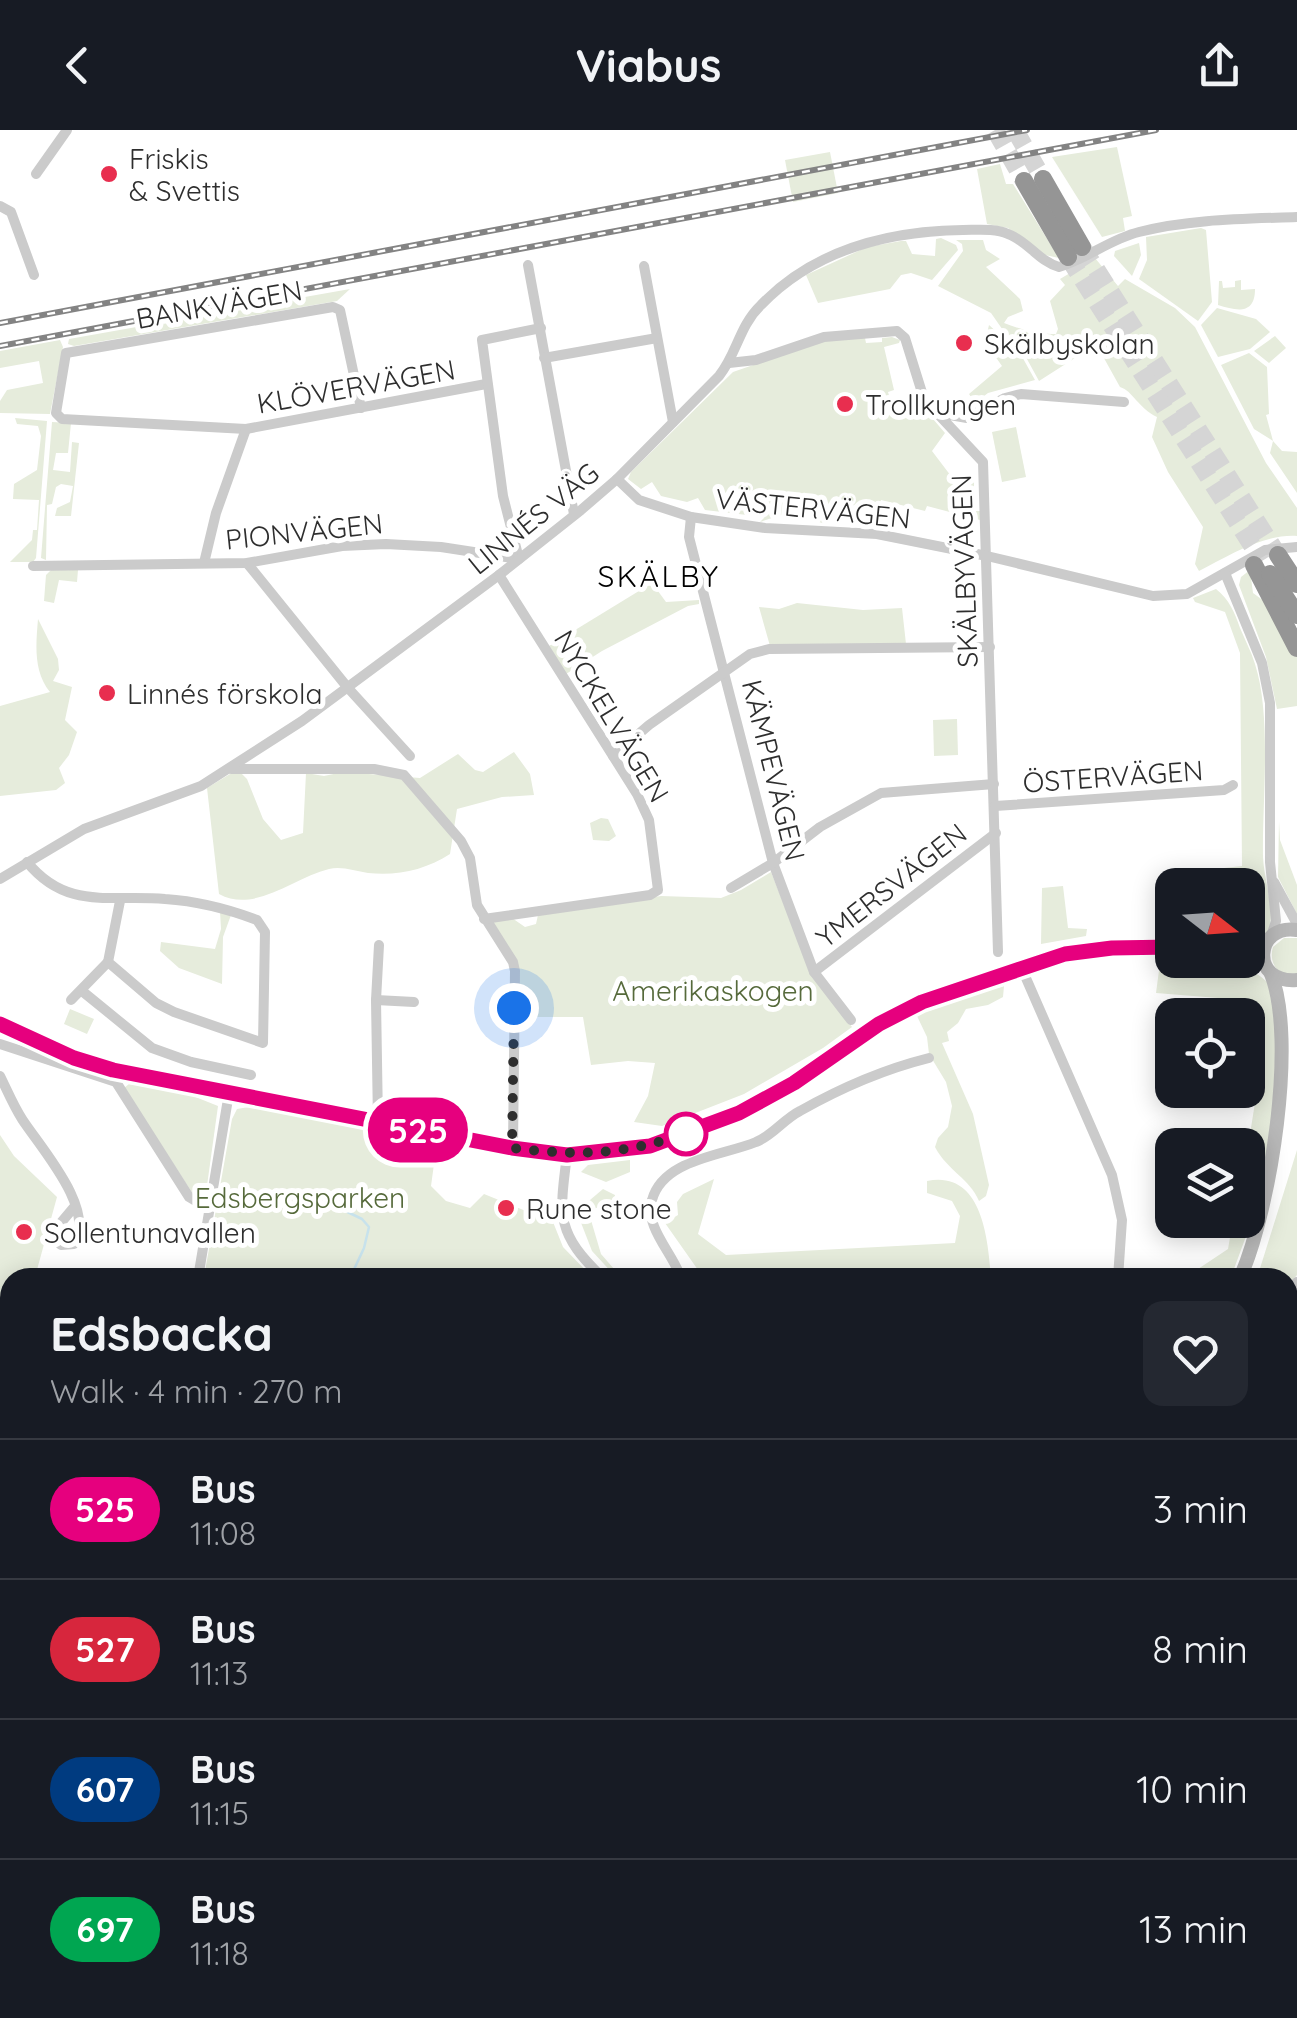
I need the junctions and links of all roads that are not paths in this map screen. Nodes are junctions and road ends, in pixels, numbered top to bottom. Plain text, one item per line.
1 (67, 130) edge
2 (36, 174) dead end
3 (1034, 180) tunnel mouth
4 (0, 206) edge
5 (1297, 218) edge
6 (1075, 252) tunnel mouth
7 (528, 265) dead end
8 (644, 266) dead end
9 (34, 275) dead end
10 (540, 328) junction
11 (657, 338) junction
12 (66, 353) joint
13 (544, 358) junction
14 (729, 363) junction
15 (486, 384) junction
16 (1124, 402) dead end
17 (361, 408) junction
18 (933, 412) junction
19 (673, 422) junction
20 (246, 429) junction
21 (617, 480) junction
22 (574, 514) junction
23 (691, 517) junction
24 (987, 556) junction
25 (1279, 558) edge
26 (518, 559) junction
27 (204, 563) junction
28 (247, 563) junction
29 (33, 566) dead end
30 (1224, 573) junction
31 (499, 576) junction
32 (1297, 584) edge
33 (1297, 615) edge
34 (990, 648) junction
35 (1297, 648) edge
36 (725, 670) junction
37 (348, 688) junction
38 (410, 756) dead end
39 (613, 756) junction
40 (230, 769) junction
41 (994, 784) junction
42 (1233, 784) dead end
43 (995, 806) junction
44 (996, 832) junction
45 (27, 862) junction
46 (1270, 862) junction
47 (773, 863) junction
48 (1, 876) edge
49 (730, 888) dead end
50 (120, 901) junction
51 (484, 919) junction
52 (1297, 927) edge
53 (1269, 938) junction
54 (1265, 940) edge
55 (379, 945) dead end
56 (1155, 948) edge
57 (998, 952) dead end
58 (1155, 954) edge
59 (108, 962) junction
60 (1022, 969) junction
61 (1265, 970) edge
62 (814, 972) junction
63 (1268, 972) junction
64 (1297, 980) edge
65 (82, 991) junction
66 (70, 1000) dead end
67 (376, 1000) junction
68 (414, 1002) dead end
69 (850, 1020) dead end
70 (0, 1024) edge
71 (0, 1044) edge
72 (929, 1058) dead end
73 (252, 1075) dead end
74 (0, 1076) edge
75 (228, 1093) junction
76 (378, 1122) junction
77 (1290, 1147) dead end
78 (512, 1148) junction
79 (567, 1155) junction
80 (75, 1206) dead end
81 (209, 1209) junction
82 (200, 1268) edge
83 (594, 1268) edge
84 (676, 1268) edge
85 (1119, 1268) edge
86 (1243, 1268) edge
87 (1252, 1268) edge

1 - 2 street
3 - 6 highway
4 - 9 street
5 - 14 street
7 - 10 street
8 - 11 street
10 - 13 street
10 - 15 street
11 - 13 street
11 - 19 street
12 - 17 street, BANKVÄGEN
12 - 20 street, KLÖVERVÄGEN
13 - 22 street
14 - 18 street, SKÄLBYVÄGEN
14 - 19 street, LINNÉS VÄG
15 - 17 street, KLÖVERVÄGEN
15 - 26 street
16 - 18 street
17 - 20 street, KLÖVERVÄGEN
18 - 24 street, SKÄLBYVÄGEN
19 - 21 street, LINNÉS VÄG
20 - 27 street
21 - 22 street, LINNÉS VÄG
21 - 23 street, VÄSTERVÄGEN
22 - 26 street, LINNÉS VÄG
23 - 24 street, VÄSTERVÄGEN
23 - 36 street, KÄMPEVÄGEN
24 - 30 street, VÄSTERVÄGEN
24 - 34 street, SKÄLBYVÄGEN
25 - 30 street, VÄSTERVÄGEN
25 - 32 highway
25 - 33 highway
25 - 35 highway
26 - 28 street, PIONVÄGEN
26 - 31 street, LINNÉS VÄG
27 - 28 street, PIONVÄGEN
27 - 29 street, PIONVÄGEN
28 - 37 street
30 - 46 street
31 - 37 street, LINNÉS VÄG
31 - 39 street, NYCKELVÄGEN
34 - 36 street
34 - 41 street, SKÄLBYVÄGEN
36 - 39 street
36 - 47 street, KÄMPEVÄGEN
37 - 38 street
37 - 40 street, LINNÉS VÄG
39 - 51 street, NYCKELVÄGEN
40 - 45 street, LINNÉS VÄG
40 - 51 street
41 - 43 street, SKÄLBYVÄGEN
41 - 47 street, ÖSTERVÄGEN
42 - 43 street, ÖSTERVÄGEN
43 - 44 street, SKÄLBYVÄGEN
44 - 57 street, SKÄLBYVÄGEN
44 - 62 street, YMERSVÄGEN
45 - 48 street, LINNÉS VÄG
45 - 50 street
46 - 52 street
46 - 53 street
47 - 49 street, ÖSTERVÄGEN
47 - 62 street, KÄMPEVÄGEN
50 - 59 street
50 - 59 street
51 - 78 street
52 - 53 street
53 - 54 street
53 - 63 street
55 - 67 street
56 - 60 street
58 - 60 street
59 - 65 street
60 - 79 street
60 - 85 street
61 - 63 street
62 - 69 street, KÄMPEVÄGEN
63 - 64 street
63 - 86 street
65 - 66 street
65 - 73 street
67 - 68 street
67 - 76 street
70 - 75 street
71 - 81 street
72 - 84 street
74 - 80 street
75 - 76 street
75 - 81 street
76 - 78 street
77 - 87 street
78 - 79 street
79 - 83 street
81 - 82 street

